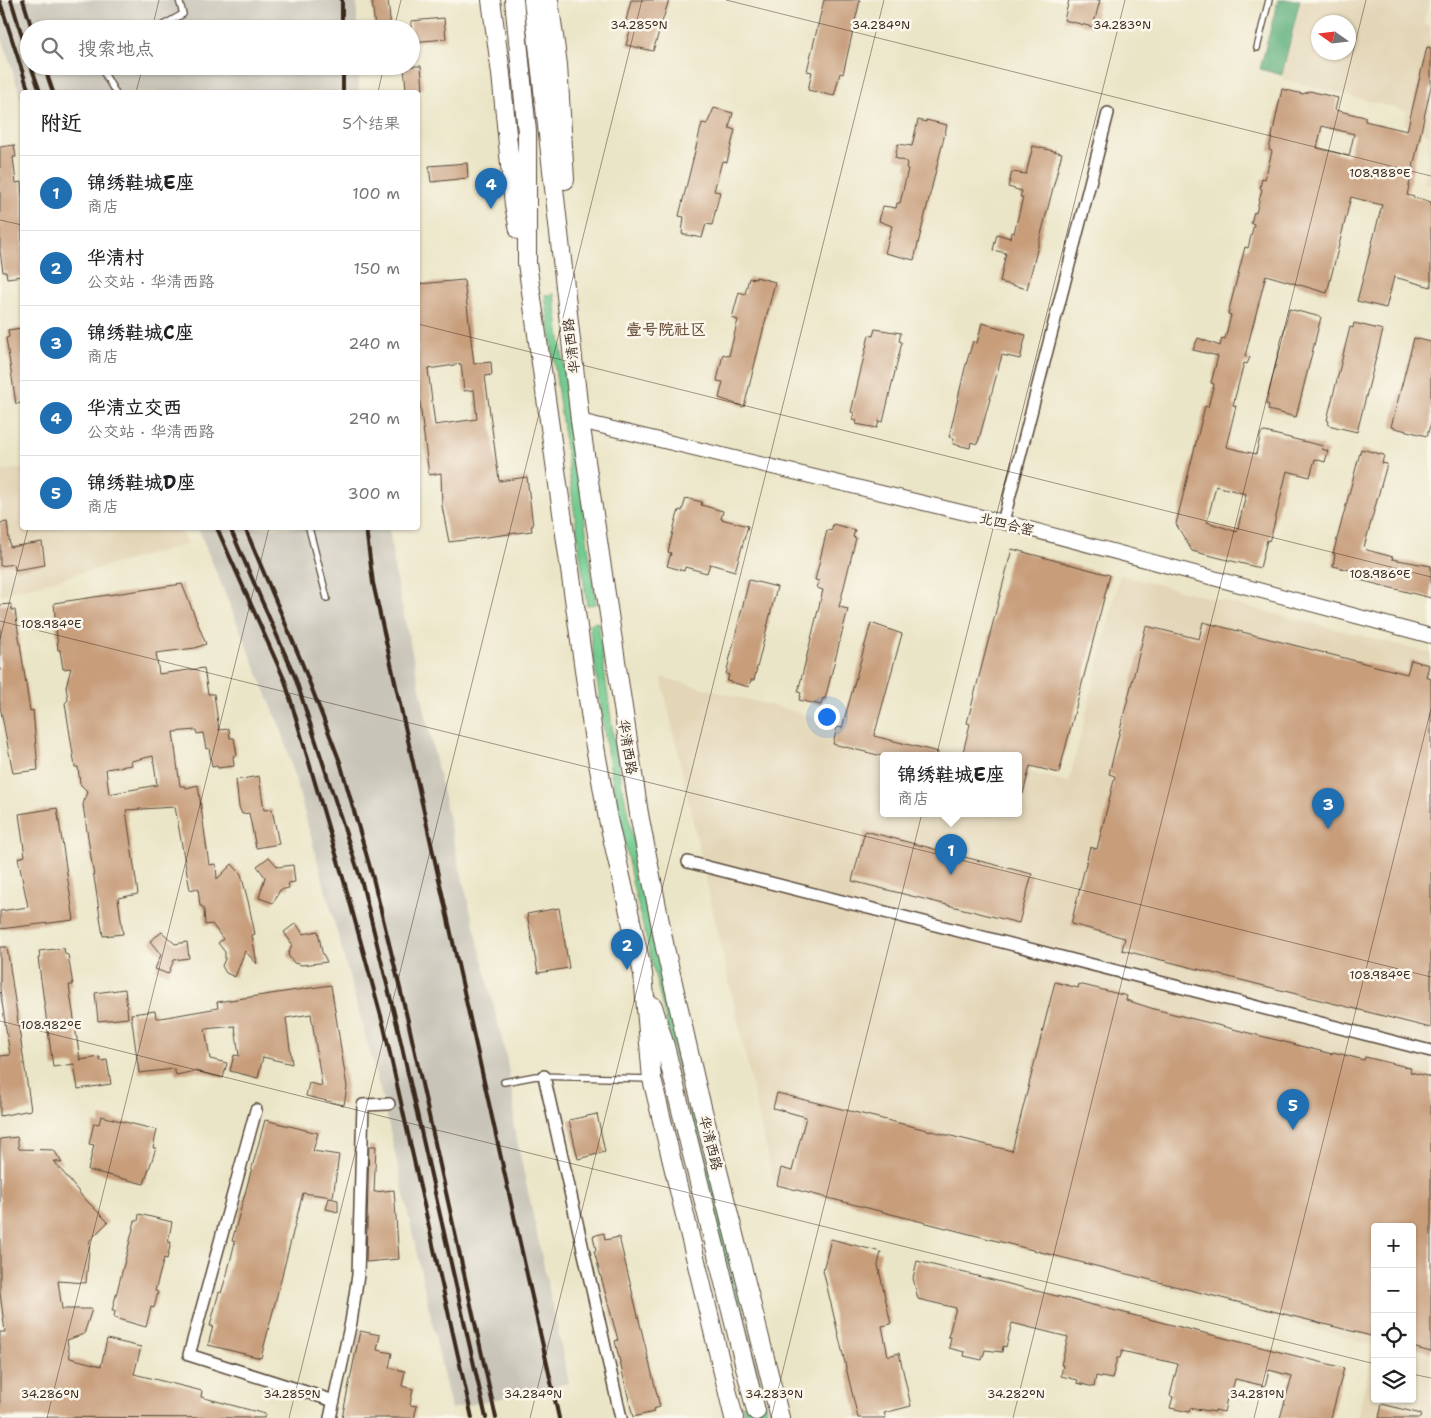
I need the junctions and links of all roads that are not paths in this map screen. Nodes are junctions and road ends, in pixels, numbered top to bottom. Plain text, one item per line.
1 (178, 0) edge
2 (491, 0) edge
3 (514, 0) edge
4 (533, 0) edge
5 (549, 0) edge
6 (1270, 0) edge
7 (172, 20) edge
8 (1257, 48) dead end
9 (106, 75) edge
10 (115, 90) edge
11 (1108, 113) dead end
12 (561, 255) junction
13 (527, 263) junction
14 (580, 420) junction
15 (1002, 522) junction
16 (310, 530) edge
17 (327, 598) dead end
18 (1431, 636) edge
19 (688, 862) dead end
20 (643, 974) junction
21 (1431, 1051) edge
22 (544, 1076) junction
23 (652, 1079) junction
24 (504, 1082) dead end
25 (389, 1104) dead end
26 (256, 1110) dead end
27 (334, 1401) junction
28 (756, 1411) dead end
29 (330, 1418) edge
30 (621, 1418) edge
31 (734, 1418) edge
32 (780, 1418) edge

1 - 7 lane
2 - 13 main road
3 - 13 main road
4 - 12 main road, 华清西路
5 - 12 main road
6 - 8 lane
9 - 10 lane
11 - 15 street
12 - 14 main road, 华清西路
13 - 20 main road
14 - 15 street, 北四合窑
14 - 32 main road, 华清西路
15 - 18 street, 北四合窑
16 - 17 lane
19 - 21 street
20 - 23 main road
20 - 28 main road
22 - 23 lane
22 - 24 lane
22 - 30 street
23 - 31 main road
25 - 27 street
26 - 27 street
27 - 29 street

